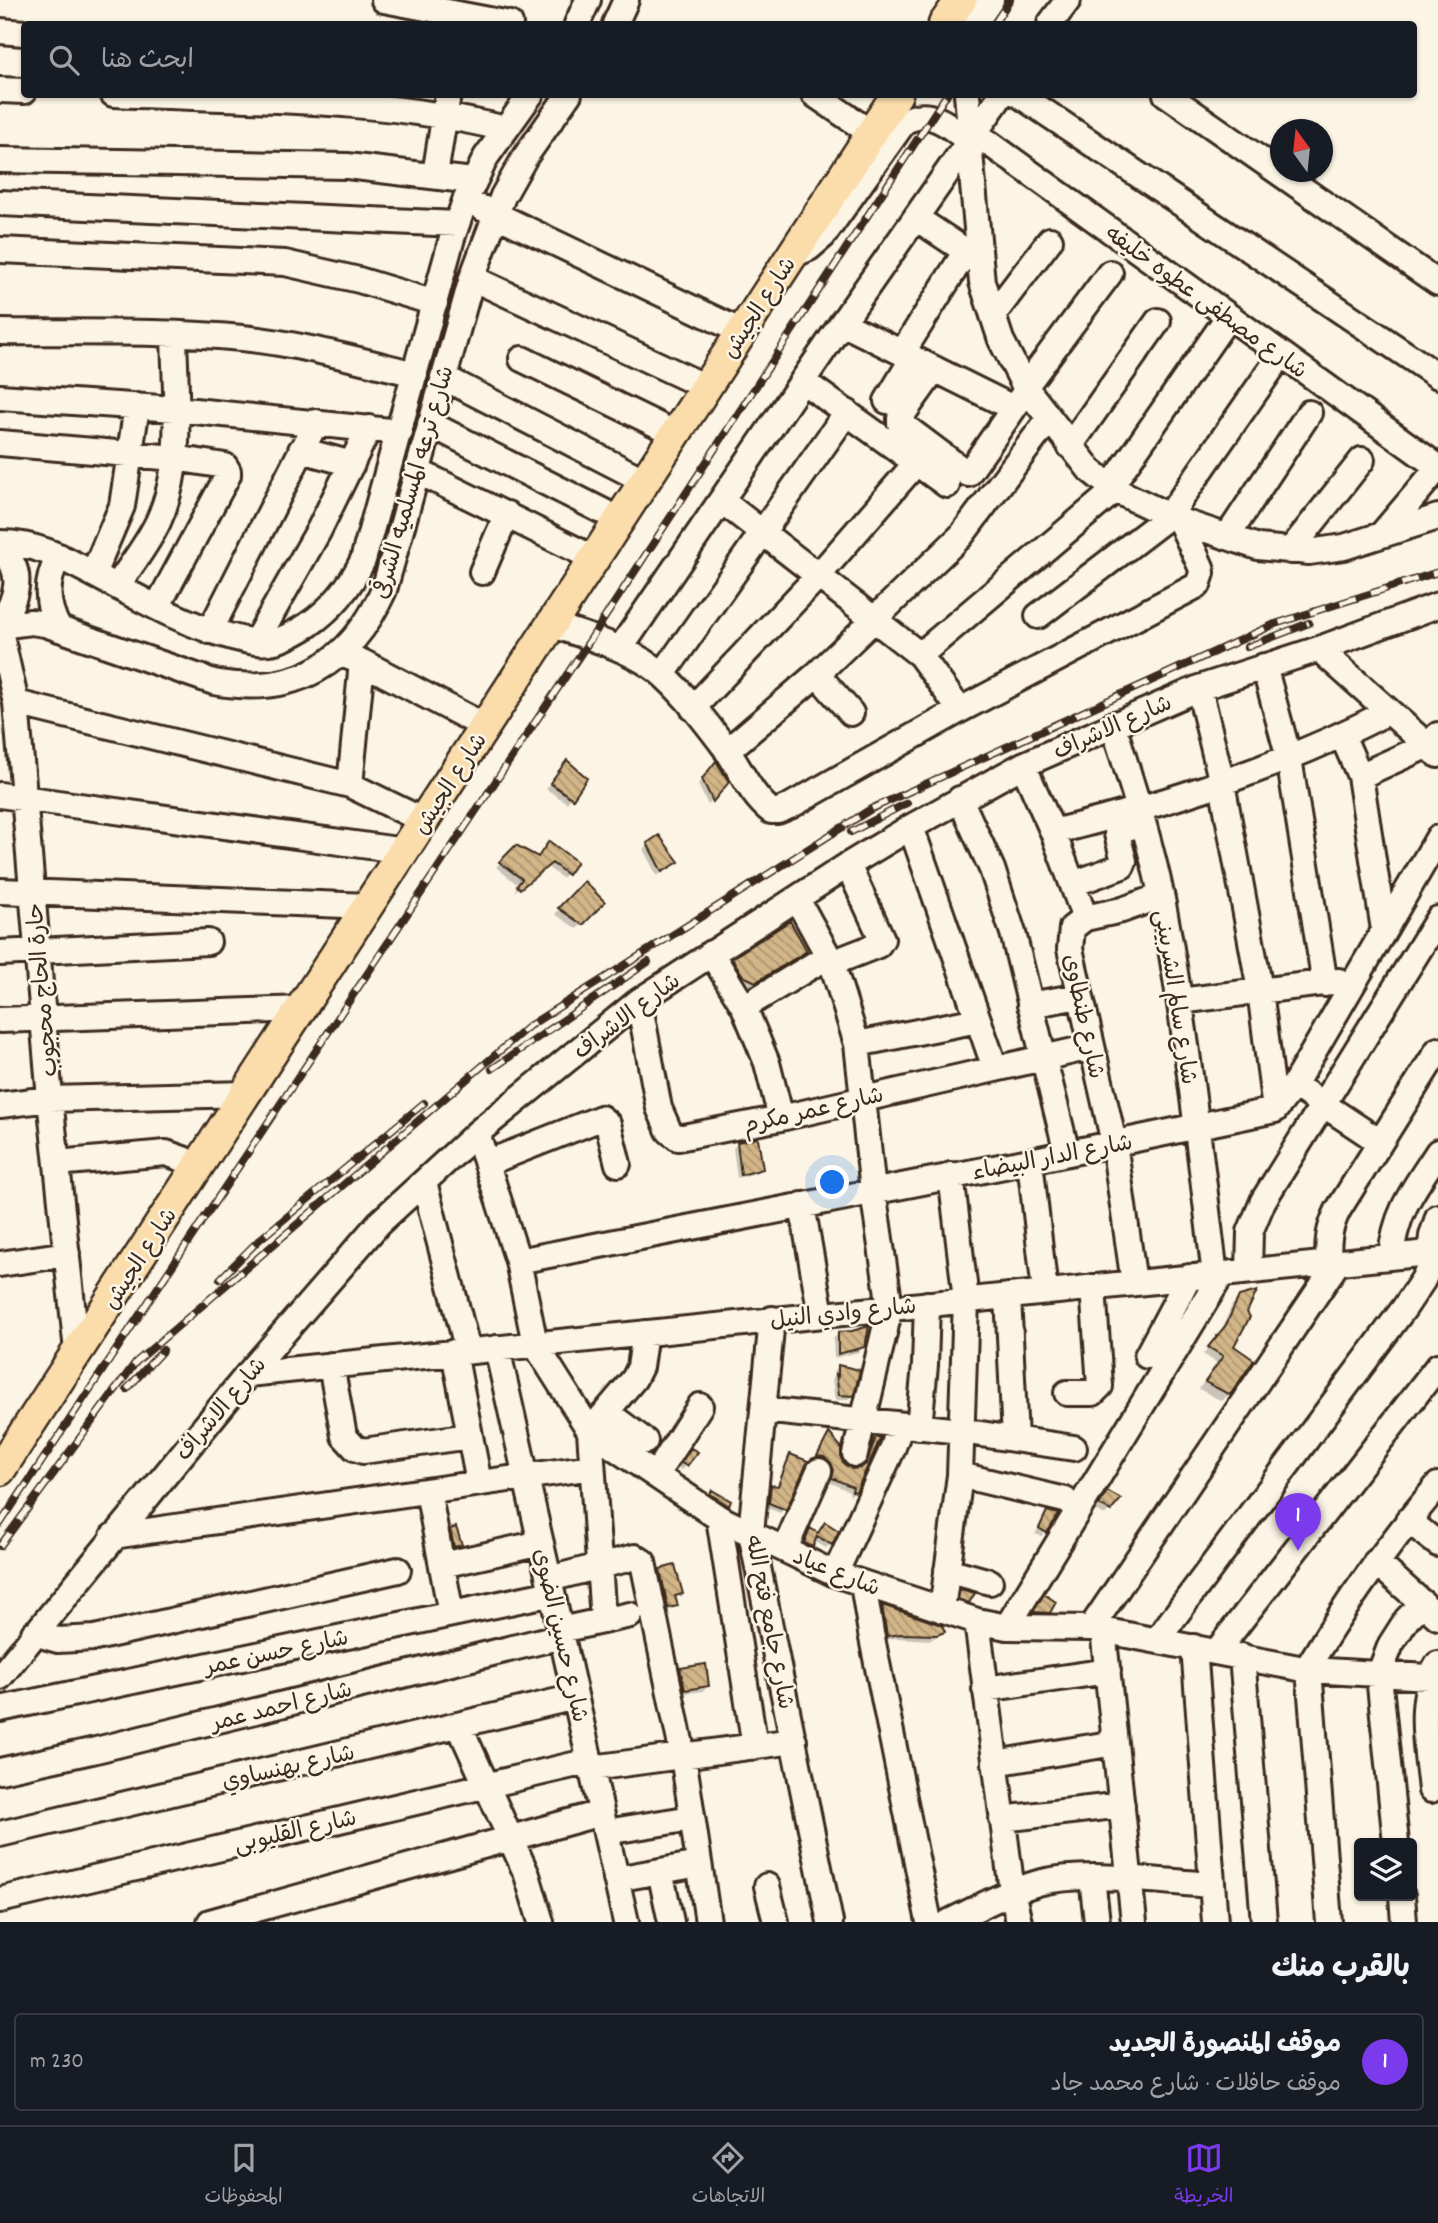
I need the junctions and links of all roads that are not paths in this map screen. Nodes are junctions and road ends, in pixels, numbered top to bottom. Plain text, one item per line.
1 (384, 0) edge
2 (588, 0) edge
3 (626, 0) edge
4 (961, 0) edge
5 (991, 0) edge
6 (463, 13) edge
7 (497, 21) edge
8 (578, 21) edge
9 (616, 21) edge
10 (946, 21) edge
11 (976, 21) edge
12 (0, 31) edge
13 (21, 33) edge
14 (0, 90) edge
15 (21, 91) edge
16 (213, 98) edge
17 (528, 98) edge
18 (566, 98) edge
19 (820, 98) edge
20 (894, 98) edge
21 (967, 98) edge
22 (999, 98) edge
23 (1024, 98) edge
24 (1173, 98) edge
25 (446, 105) edge
26 (506, 129) junction
27 (871, 133) junction
28 (972, 138) junction
29 (0, 160) edge
30 (435, 175) junction
31 (469, 191) junction
32 (0, 203) edge
33 (496, 214) junction
34 (916, 218) junction
35 (457, 224) junction
36 (1050, 240) dead end
37 (0, 250) edge
38 (973, 255) junction
39 (792, 256) junction
40 (1110, 273) dead end
41 (472, 278) junction
42 (1438, 283) edge
43 (435, 303) junction
44 (993, 316) junction
45 (1228, 317) junction
46 (1158, 321) dead end
47 (842, 323) junction
48 (0, 332) edge
49 (742, 332) junction
50 (174, 334) junction
51 (1281, 355) junction
52 (522, 359) dead end
53 (917, 360) junction
54 (415, 374) junction
55 (1438, 376) edge
56 (443, 377) junction
57 (804, 382) junction
58 (706, 387) junction
59 (1022, 395) junction
60 (0, 397) edge
61 (887, 401) dead end
62 (137, 407) junction
63 (175, 409) junction
64 (847, 412) junction
65 (1309, 413) dead end
66 (1049, 419) junction
67 (316, 422) junction
68 (430, 424) junction
69 (369, 428) junction
70 (400, 432) junction
71 (676, 434) junction
72 (0, 443) edge
73 (1070, 446) junction
74 (301, 450) junction
75 (129, 454) junction
76 (923, 455) junction
77 (175, 458) junction
78 (1362, 460) dead end
79 (352, 464) junction
80 (1438, 468) edge
81 (417, 471) junction
82 (645, 481) junction
83 (1113, 488) junction
84 (722, 501) junction
85 (507, 514) junction
86 (1438, 517) edge
87 (1175, 518) junction
88 (620, 520) junction
89 (762, 533) junction
90 (1382, 534) junction
91 (1227, 537) junction
92 (0, 543) edge
93 (0, 550) edge
94 (1290, 551) junction
95 (59, 556) junction
96 (595, 559) junction
97 (482, 572) dead end
98 (93, 574) junction
99 (818, 576) junction
100 (117, 586) junction
101 (1438, 605) edge
102 (157, 607) junction
103 (1038, 616) dead end
104 (875, 620) junction
105 (552, 625) junction
106 (0, 627) edge
107 (59, 629) junction
108 (209, 631) junction
109 (256, 641) junction
110 (620, 649) junction
111 (1319, 649) junction
112 (920, 655) junction
113 (352, 658) junction
114 (1264, 666) junction
115 (663, 674) junction
116 (817, 674) junction
117 (1199, 688) junction
118 (16, 703) junction
119 (694, 708) junction
120 (961, 710) junction
121 (1388, 712) junction
122 (851, 713) dead end
123 (1113, 724) junction
124 (486, 727) junction
125 (1342, 735) junction
126 (1435, 745) edge
127 (727, 751) junction
128 (1289, 758) junction
129 (1023, 765) junction
130 (1360, 776) junction
131 (1222, 783) junction
132 (351, 785) junction
133 (12, 796) edge
134 (960, 799) junction
135 (1141, 817) junction
136 (424, 821) junction
137 (911, 827) junction
138 (1053, 832) junction
139 (1438, 838) edge
140 (405, 851) junction
141 (848, 865) junction
142 (1112, 871) junction
143 (1073, 884) junction
144 (0, 891) edge
145 (32, 891) junction
146 (1161, 896) junction
147 (797, 899) junction
148 (369, 906) junction
149 (1122, 910) junction
150 (1085, 918) junction
151 (1438, 919) edge
152 (1384, 930) junction
153 (208, 942) dead end
154 (37, 949) junction
155 (0, 953) edge
156 (711, 953) junction
157 (830, 959) junction
158 (1355, 979) junction
159 (1325, 984) junction
160 (1261, 990) junction
161 (1079, 996) junction
162 (639, 1001) junction
163 (1180, 1001) junction
164 (1030, 1005) junction
165 (744, 1007) junction
166 (303, 1009) junction
167 (43, 1018) junction
168 (0, 1020) edge
169 (978, 1020) junction
170 (857, 1044) junction
171 (1091, 1047) junction
172 (1438, 1050) edge
173 (1043, 1060) junction
174 (995, 1068) junction
175 (1294, 1085) junction
176 (247, 1094) junction
177 (863, 1098) junction
178 (50, 1099) junction
179 (1323, 1104) junction
180 (0, 1105) edge
181 (1275, 1110) junction
182 (781, 1118) junction
183 (1196, 1127) junction
184 (477, 1133) junction
185 (1380, 1142) junction
186 (1114, 1143) junction
187 (1438, 1152) edge
188 (1067, 1153) junction
189 (1030, 1161) junction
190 (57, 1163) junction
191 (487, 1163) junction
192 (618, 1164) dead end
193 (198, 1169) junction
194 (951, 1175) junction
195 (424, 1182) junction
196 (873, 1191) junction
197 (802, 1205) junction
198 (1438, 1217) edge
199 (1435, 1252) edge
200 (67, 1254) junction
201 (1391, 1257) junction
202 (518, 1261) junction
203 (1333, 1262) junction
204 (0, 1264) edge
205 (1249, 1271) junction
206 (1219, 1274) junction
207 (1189, 1277) junction
208 (1134, 1283) junction
209 (1093, 1287) junction
210 (1045, 1292) junction
211 (1008, 1296) junction
212 (966, 1300) junction
213 (927, 1304) junction
214 (890, 1308) junction
215 (821, 1315) junction
216 (772, 1320) junction
217 (645, 1333) junction
218 (535, 1344) junction
219 (497, 1348) junction
220 (78, 1351) junction
221 (461, 1352) junction
222 (1147, 1356) dead end
223 (331, 1365) junction
224 (1438, 1366) edge
225 (248, 1374) junction
226 (1067, 1394) dead end
227 (700, 1406) dead end
228 (763, 1410) junction
229 (863, 1420) junction
230 (598, 1422) junction
231 (910, 1426) junction
232 (961, 1431) junction
233 (470, 1436) junction
234 (1016, 1439) junction
235 (9, 1440) edge
236 (645, 1441) dead end
237 (1074, 1448) dead end
238 (855, 1454) dead end
239 (592, 1467) junction
240 (0, 1470) edge
241 (819, 1471) dead end
242 (656, 1475) junction
243 (960, 1475) junction
244 (526, 1477) junction
245 (479, 1483) junction
246 (1438, 1485) edge
247 (428, 1491) junction
248 (1065, 1500) dead end
249 (719, 1518) junction
250 (1408, 1521) junction
251 (751, 1533) junction
252 (113, 1536) junction
253 (541, 1543) junction
254 (1438, 1544) edge
255 (785, 1549) junction
256 (1376, 1562) junction
257 (442, 1565) junction
258 (598, 1566) junction
259 (398, 1570) dead end
260 (947, 1570) junction
261 (835, 1574) junction
262 (990, 1582) dead end
263 (863, 1584) junction
264 (551, 1586) junction
265 (942, 1610) junction
266 (1430, 1610) edge
267 (451, 1614) junction
268 (630, 1615) dead end
269 (603, 1621) junction
270 (977, 1621) junction
271 (1007, 1627) junction
272 (1097, 1629) junction
273 (34, 1633) junction
274 (561, 1633) junction
275 (1157, 1640) junction
276 (1206, 1649) junction
277 (1242, 1656) junction
278 (1307, 1670) junction
279 (1434, 1670) edge
280 (1108, 1671) junction
281 (1379, 1675) junction
282 (0, 1677) edge
283 (985, 1689) junction
284 (575, 1697) junction
285 (0, 1709) edge
286 (460, 1724) junction
287 (794, 1741) junction
288 (1115, 1743) junction
289 (755, 1747) junction
290 (683, 1756) junction
291 (995, 1763) junction
292 (591, 1765) junction
293 (0, 1771) edge
294 (486, 1785) junction
295 (1430, 1790) dead end
296 (1122, 1805) junction
297 (692, 1818) junction
298 (1002, 1819) junction
299 (604, 1822) junction
300 (0, 1834) edge
301 (1395, 1838) edge
302 (511, 1839) junction
303 (699, 1864) junction
304 (660, 1871) junction
305 (1092, 1878) junction
306 (616, 1879) junction
307 (1130, 1880) junction
308 (1212, 1885) junction
309 (766, 1886) dead end
310 (1012, 1891) junction
311 (0, 1900) edge
312 (1402, 1901) edge
313 (210, 1922) edge
314 (541, 1922) edge
315 (626, 1922) edge
316 (671, 1922) edge
317 (708, 1922) edge
318 (776, 1922) edge
319 (830, 1922) edge
320 (929, 1922) edge
321 (948, 1922) edge
322 (1019, 1922) edge
323 (1097, 1922) edge
324 (1134, 1922) edge
325 (1215, 1922) edge
326 (1264, 1922) edge
327 (1329, 1922) edge
328 (1404, 1922) edge

1 - 6 street
2 - 8 street
3 - 9 street
4 - 10 main road
5 - 11 street
6 - 7 street
12 - 13 street
14 - 15 street
16 - 25 street
17 - 26 street
18 - 33 street, شارع ترعه المسلميه الشرقى
19 - 27 street
20 - 27 main road, شارع الجيش
21 - 28 street
22 - 28 street
23 - 55 street
24 - 42 street
25 - 26 street
25 - 30 street
26 - 31 street
27 - 39 main road, شارع الجيش
28 - 34 street
28 - 38 street
28 - 39 street, شارع مصطفى عطوه خليفه
28 - 45 street, شارع مصطفى عطوه خليفه
29 - 30 street
30 - 31 street
31 - 33 street
31 - 35 street
32 - 35 street
33 - 41 street, شارع ترعه المسلميه الشرقى
33 - 49 street
34 - 38 street
34 - 47 street
35 - 43 street
36 - 44 street
37 - 43 street
38 - 44 street
38 - 53 street
39 - 49 main road, شارع الجيش
40 - 59 street
41 - 56 street, شارع ترعه المسلميه الشرقى
41 - 58 street
43 - 54 street
44 - 59 street
45 - 51 street, شارع مصطفى عطوه خليفه
45 - 83 street
46 - 73 street
47 - 53 street
47 - 57 street
48 - 50 street
49 - 58 main road, شارع الجيش
50 - 54 street
50 - 63 street
51 - 80 street, شارع مصطفى عطوه خليفه
51 - 87 street
52 - 71 street
53 - 59 street
53 - 61 street
53 - 76 street
54 - 70 street
56 - 68 street, شارع ترعه المسلميه الشرقى
56 - 82 street
57 - 64 street
57 - 84 street
58 - 71 main road, شارع الجيش
59 - 66 street
59 - 76 street
60 - 62 street
62 - 63 street
62 - 75 street
63 - 67 street
63 - 77 street
64 - 76 street
64 - 89 street
65 - 91 street
66 - 73 street
66 - 104 street
67 - 69 street
67 - 74 street
68 - 81 street, شارع ترعه المسلميه الشرقى
68 - 88 street
69 - 70 street
69 - 79 street
70 - 109 street
71 - 82 main road, شارع الجيش
72 - 75 street
73 - 83 street
74 - 79 street
74 - 108 street
75 - 77 street
75 - 98 street
76 - 99 street
77 - 100 street
77 - 102 street
78 - 94 street
79 - 109 street
80 - 90 street
81 - 85 street
81 - 113 street, شارع ترعه المسلميه الشرقى
82 - 88 main road, شارع الجيش
83 - 87 street
83 - 112 street
84 - 89 street
84 - 110 street
85 - 96 street
85 - 97 street
86 - 90 street
87 - 91 street
87 - 103 street
87 - 120 street
88 - 96 main road, شارع الجيش
89 - 99 street
89 - 115 street
90 - 94 street
91 - 94 street
92 - 95 street
93 - 106 street
95 - 98 street
95 - 107 street
96 - 105 main road, شارع الجيش
98 - 100 street
99 - 104 street
99 - 119 street
100 - 102 street
101 - 111 street, شارع الاشراف
102 - 108 street
104 - 112 street
104 - 116 street
105 - 110 street
105 - 124 main road, شارع الجيش
106 - 107 street, شارع ترعه المسلميه الشرقى
106 - 118 street, حارة الحاج محجوب
107 - 113 street, شارع ترعه المسلميه الشرقى
108 - 109 street
110 - 115 street
111 - 114 street, شارع الاشراف
111 - 121 street
112 - 120 street
113 - 124 street
113 - 132 street
114 - 117 street, شارع الاشراف
114 - 128 street
115 - 119 street
116 - 122 street
116 - 127 street
117 - 123 street, شارع الاشراف
117 - 131 street
118 - 132 street
118 - 133 street, حارة الحاج محجوب
119 - 127 street
120 - 127 street
121 - 125 street
121 - 126 street
123 - 129 street, شارع الاشراف
123 - 135 street, شارع سالم الشربينى
124 - 136 main road, شارع الجيش
125 - 128 street
125 - 130 street
126 - 130 street
128 - 131 street
128 - 159 street
129 - 134 street, شارع الاشراف
129 - 138 street, شارع طنطاوى
130 - 152 street
131 - 135 street
131 - 160 street
132 - 136 street
133 - 140 street
133 - 145 street, حارة الحاج محجوب
134 - 137 street, شارع الاشراف
134 - 164 street
135 - 138 street
135 - 142 street
135 - 146 street, شارع سالم الشربينى
136 - 140 main road, شارع الجيش
137 - 141 street, شارع الاشراف
137 - 169 street
138 - 143 street, شارع طنطاوى
139 - 152 street
140 - 148 main road, شارع الجيش
141 - 147 street, شارع الاشراف
141 - 157 street
142 - 143 street
142 - 149 street
143 - 150 street, شارع طنطاوى
144 - 145 street
145 - 148 street
145 - 154 street, حارة الحاج محجوب
146 - 149 street
146 - 163 street, شارع سالم الشربينى
147 - 156 street, شارع الاشراف
147 - 157 street
148 - 166 main road, شارع الجيش
149 - 150 street
150 - 161 street, شارع طنطاوى
151 - 179 street
152 - 158 street
153 - 154 street
154 - 155 street
154 - 167 street, حارة الحاج محجوب
156 - 162 street, شارع الاشراف
156 - 165 street
157 - 165 street
157 - 170 street
158 - 159 street
158 - 175 street
159 - 160 street
160 - 163 street
160 - 181 street
161 - 164 street
161 - 171 street, شارع طنطاوى
162 - 182 street, شارع عمر مكرم
162 - 184 street, شارع الاشراف
163 - 183 street, شارع سالم الشربينى
164 - 173 street
165 - 182 street
166 - 167 street
166 - 176 main road, شارع الجيش
167 - 168 street
167 - 178 street, حارة الحاج محجوب
169 - 170 street
169 - 174 street
170 - 177 street
171 - 173 street, شارع عمر مكرم
171 - 186 street, شارع طنطاوى
172 - 185 street
173 - 174 street, شارع عمر مكرم
173 - 188 street
174 - 177 street, شارع عمر مكرم
175 - 179 street
175 - 181 street
176 - 178 street
176 - 193 main road, شارع الجيش
177 - 182 street, شارع عمر مكرم
177 - 196 street
178 - 180 street
178 - 190 street, حارة الحاج محجوب
179 - 185 street
179 - 205 street
181 - 183 street, شارع الدار البيضاء
183 - 186 street, شارع الدار البيضاء
183 - 206 street, شارع سالم الشربينى
184 - 191 street, شارع عياد
184 - 195 street, شارع الاشراف
185 - 203 street
186 - 188 street, شارع الدار البيضاء
186 - 208 street, شارع طنطاوى
187 - 201 street
188 - 189 street, شارع الدار البيضاء
189 - 194 street, شارع الدار البيضاء
189 - 210 street
190 - 193 street
190 - 200 street, حارة الحاج محجوب
191 - 192 street
191 - 202 street, شارع عياد
193 - 220 main road, شارع الجيش
194 - 196 street, شارع الدار البيضاء
194 - 212 street
195 - 221 street
195 - 225 street, شارع الاشراف
196 - 197 street, شارع الدار البيضاء
196 - 214 street
197 - 202 street, شارع الدار البيضاء
197 - 215 street
198 - 199 street
199 - 201 street, شارع وادي النيل
199 - 275 street
200 - 204 street
200 - 220 street, حارة الحاج محجوب
201 - 203 street, شارع وادي النيل
202 - 218 street, شارع عياد
203 - 205 street, شارع وادي النيل
203 - 272 street
205 - 206 street, شارع وادي النيل
206 - 207 street, شارع وادي النيل
206 - 271 street
207 - 208 street, شارع وادي النيل
207 - 222 street
208 - 209 street, شارع وادي النيل
209 - 210 street, شارع وادي النيل
209 - 226 street
210 - 211 street, شارع وادي النيل
211 - 212 street, شارع وادي النيل
211 - 234 street
212 - 213 street, شارع وادي النيل
212 - 232 street
213 - 214 street, شارع وادي النيل
213 - 231 street
214 - 215 street, شارع وادي النيل
214 - 229 street
215 - 216 street, شارع وادي النيل
216 - 217 street, شارع وادي النيل
216 - 228 street, شارع جامع فتح الله
217 - 218 street, شارع وادي النيل
217 - 230 street
218 - 219 street, شارع وادي النيل
218 - 230 street, شارع عياد
219 - 221 street, شارع وادي النيل
219 - 244 street, شارع حسين الضوى
220 - 235 main road, شارع الجيش
221 - 223 street, شارع وادي النيل
221 - 233 street
223 - 225 street, شارع وادي النيل
223 - 233 street
224 - 276 street
225 - 252 street, شارع الاشراف
227 - 242 street
228 - 229 street
228 - 251 street, شارع جامع فتح الله
229 - 231 street
229 - 238 street
230 - 236 street
230 - 239 street
230 - 242 street, شارع عياد
231 - 232 street
231 - 261 street
232 - 234 street
232 - 243 street
233 - 245 street
234 - 237 street
235 - 240 main road, شارع الجيش
239 - 244 street
239 - 258 street
241 - 255 street
242 - 249 street, شارع عياد
243 - 248 street
243 - 260 street
244 - 245 street
244 - 253 street, شارع حسين الضوى
245 - 247 street
246 - 250 street
247 - 252 street
247 - 257 street
249 - 251 street, شارع عياد
249 - 289 street
250 - 254 street
250 - 256 street
251 - 255 street, شارع عياد
251 - 287 street, شارع جامع فتح الله
252 - 273 street, شارع الاشراف
253 - 257 street
253 - 264 street, شارع حسين الضوى
255 - 261 street, شارع عياد
256 - 266 street
256 - 278 street
257 - 267 street
258 - 264 street, شارع حسن عمر
258 - 269 street
258 - 290 street, شارع حسن عمر
259 - 273 street
260 - 262 street
260 - 265 street
261 - 263 street, شارع عياد
263 - 265 street, شارع عياد
263 - 320 street
264 - 267 street, شارع حسن عمر
264 - 274 street, شارع حسين الضوى
265 - 270 street, شارع عياد
266 - 281 street
267 - 285 street, شارع حسن عمر
268 - 269 street, شارع احمد عمر
269 - 274 street, شارع احمد عمر
270 - 271 street, شارع عياد
270 - 283 street
271 - 272 street, شارع عياد
272 - 275 street, شارع عياد
272 - 280 street
273 - 282 street, شارع الاشراف
274 - 284 street, شارع حسين الضوى
274 - 293 street, شارع احمد عمر
275 - 276 street, شارع عياد
276 - 277 street, شارع عياد
276 - 308 street
277 - 278 street, شارع عياد
277 - 326 street
278 - 281 street, شارع عياد
278 - 327 street
279 - 281 street, شارع عياد
279 - 295 street
280 - 283 street
280 - 288 street
281 - 301 street
283 - 291 street
284 - 286 street, شارع بهنساوي
284 - 292 street, شارع حسين الضوى
286 - 294 street
286 - 300 street, شارع بهنساوي
287 - 289 street, شارع القليوبى
287 - 319 street, شارع جامع فتح الله
288 - 291 street
288 - 296 street
289 - 290 street, شارع القليوبى
290 - 292 street, شارع القليوبى
290 - 297 street, شارع حسن عمر
291 - 298 street
292 - 294 street, شارع القليوبى
292 - 299 street, شارع حسين الضوى
294 - 302 street
294 - 311 street, شارع القليوبى
296 - 298 street
296 - 307 street
297 - 299 street
297 - 303 street, شارع حسن عمر
298 - 310 street
299 - 302 street
299 - 306 street, شارع حسين الضوى
302 - 313 street
302 - 314 street
303 - 304 street
303 - 317 street, شارع حسن عمر
304 - 306 street
304 - 316 street
305 - 307 street
305 - 310 street
305 - 323 street
306 - 315 street, شارع حسين الضوى
307 - 308 street
307 - 324 street
308 - 325 street
309 - 318 street
310 - 321 street
310 - 322 street
312 - 328 street

